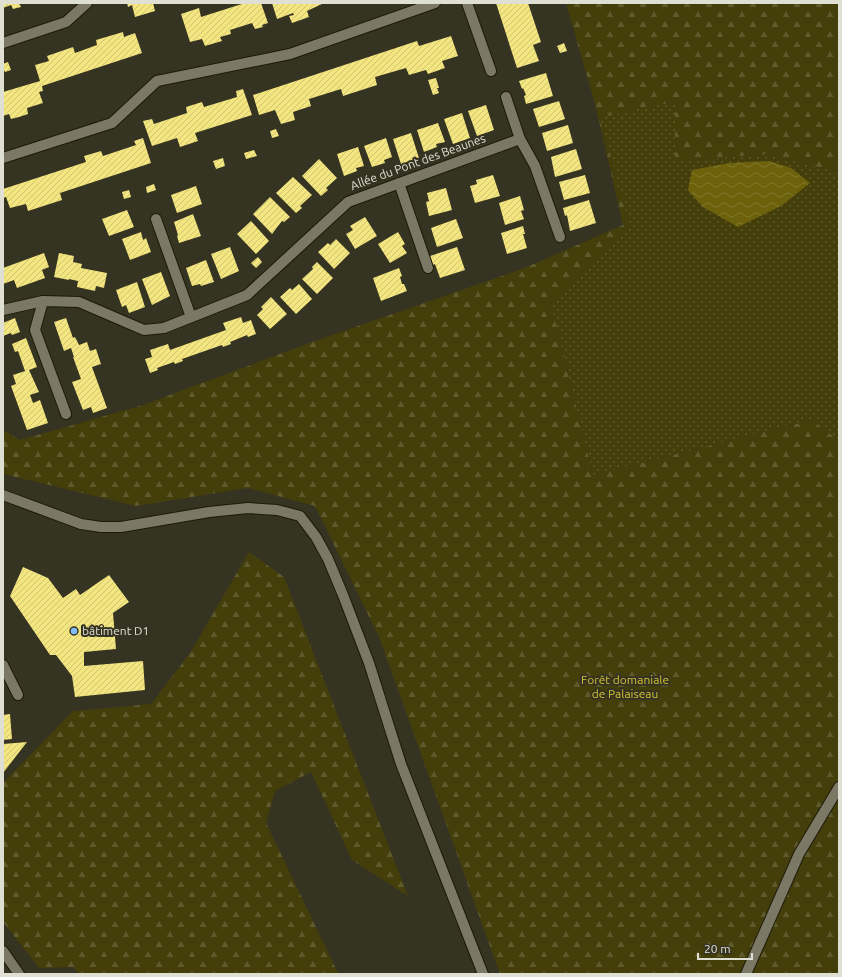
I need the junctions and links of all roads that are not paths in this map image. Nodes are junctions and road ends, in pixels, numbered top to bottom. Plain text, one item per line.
1 (87, 3) edge
2 (435, 3) edge
3 (467, 3) edge
4 (3, 43) edge
5 (491, 71) dead end
6 (506, 97) dead end
7 (520, 139) junction
8 (3, 158) edge
9 (399, 183) junction
10 (156, 219) dead end
11 (560, 237) dead end
12 (428, 268) dead end
13 (43, 301) junction
14 (3, 310) edge
15 (191, 317) junction
16 (66, 414) dead end
17 (3, 495) edge
18 (3, 665) edge
19 (18, 695) dead end
20 (839, 787) edge
21 (3, 951) edge
22 (19, 974) edge
23 (483, 974) edge
24 (746, 974) edge

1 - 4 street
2 - 8 street
3 - 5 street
6 - 7 street
7 - 9 street, Allée du Pont des Beaunes
7 - 11 street
9 - 12 street
9 - 15 street, Allée du Pont des Beaunes
10 - 15 street
13 - 14 street, Allée du Pont des Beaunes
13 - 15 street, Allée du Pont des Beaunes
13 - 16 street
17 - 23 street
18 - 19 street
20 - 24 street
21 - 22 street

